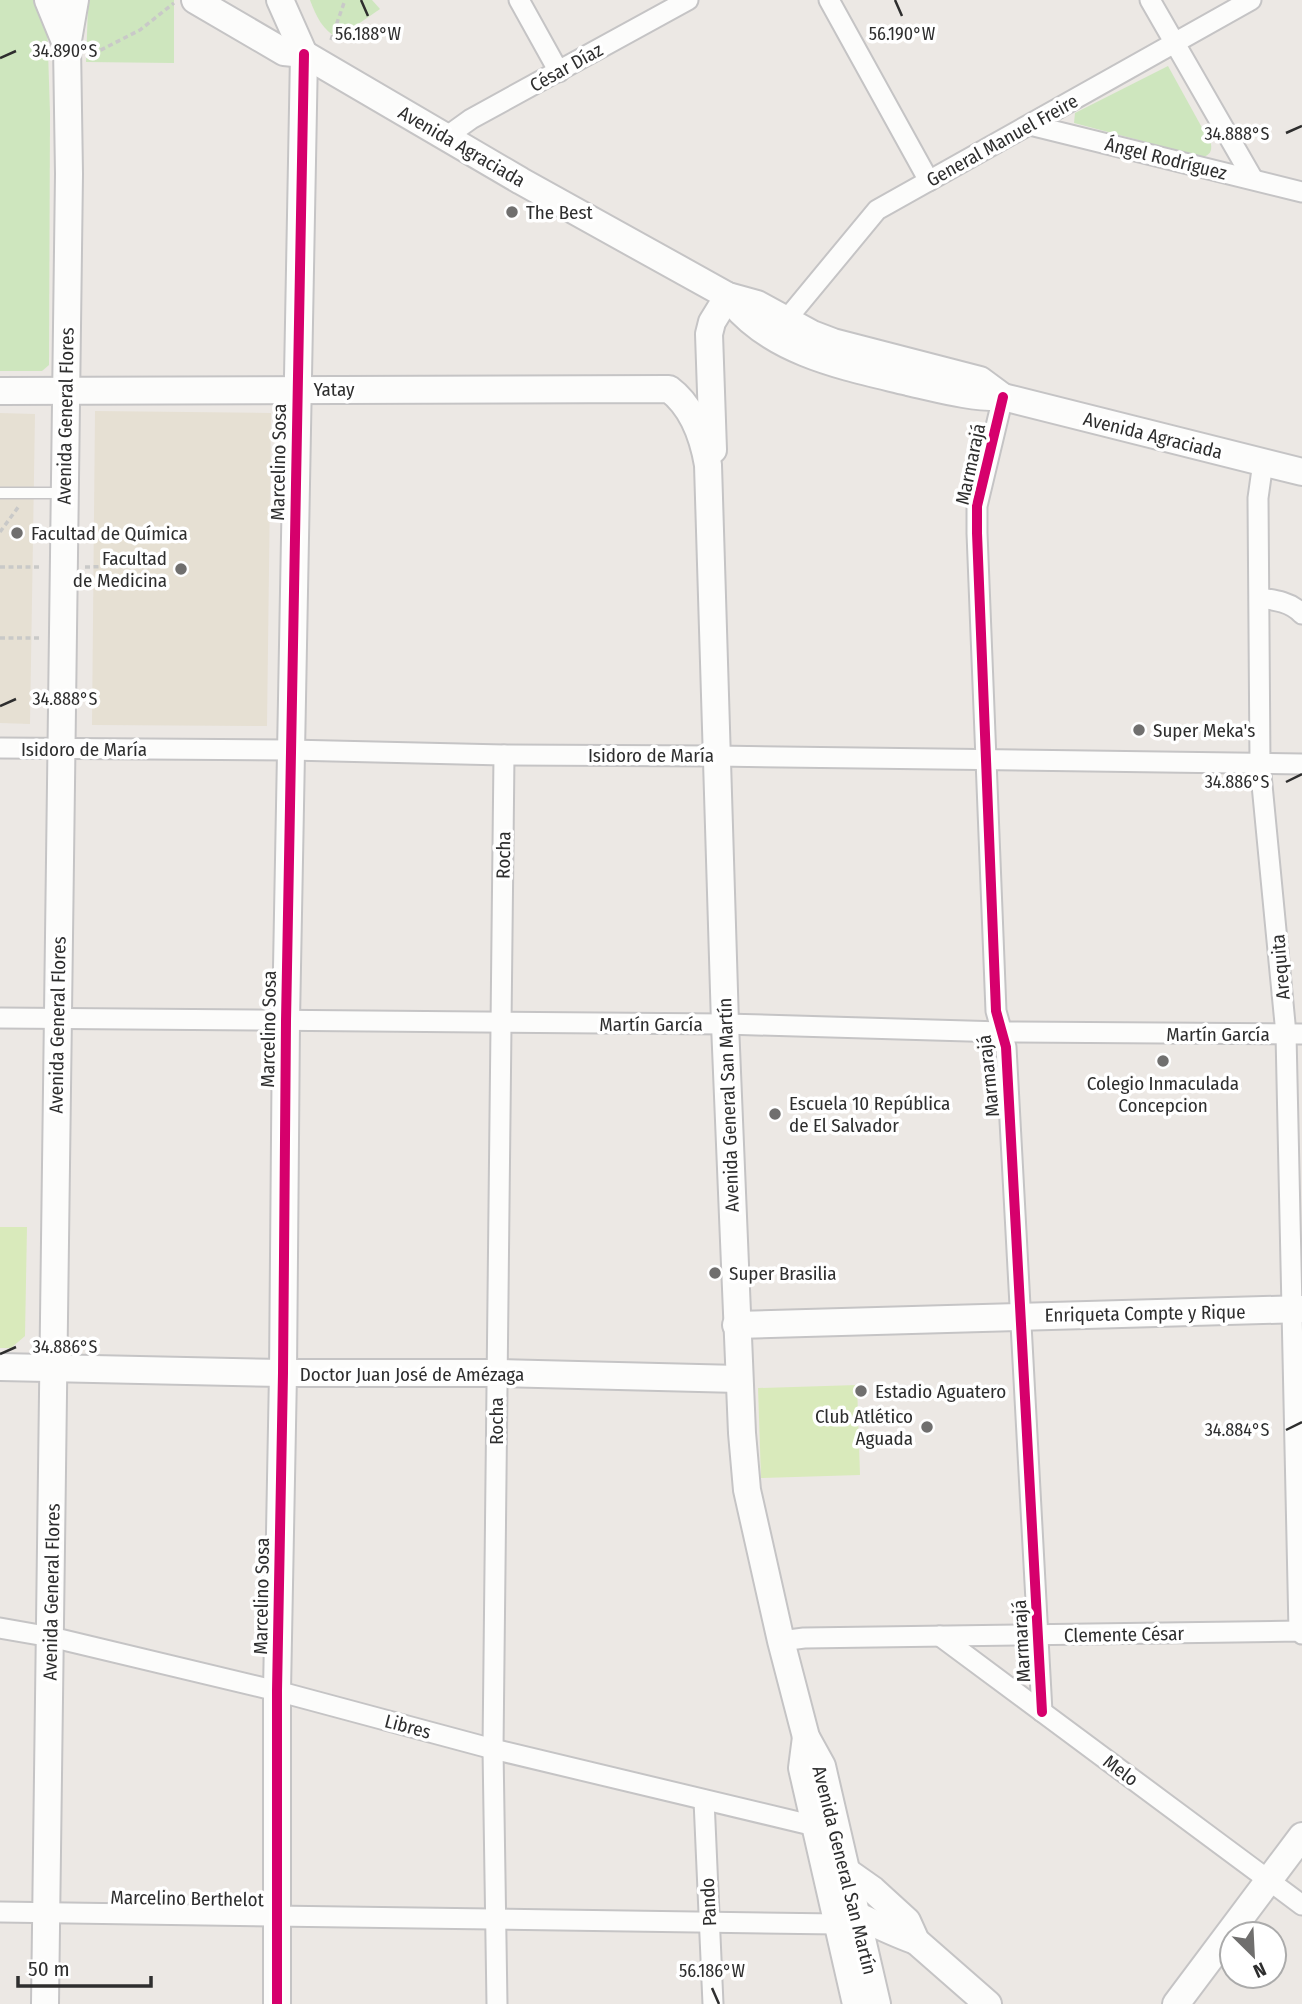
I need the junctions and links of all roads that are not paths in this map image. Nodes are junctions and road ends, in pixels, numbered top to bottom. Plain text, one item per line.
1 (48, 0) edge
2 (75, 0) edge
3 (280, 0) edge
4 (519, 0) edge
5 (688, 0) edge
6 (829, 0) edge
7 (1150, 0) edge
8 (1251, 0) edge
9 (184, 1) edge
10 (1175, 43) junction
11 (67, 46) junction
12 (304, 54) junction
13 (559, 72) junction
14 (1030, 125) junction
15 (446, 137) junction
16 (1253, 179) junction
17 (929, 181) junction
18 (1302, 192) edge
19 (728, 296) junction
20 (786, 320) junction
21 (709, 360) junction
22 (297, 389) junction
23 (65, 390) junction
24 (0, 391) edge
25 (677, 395) junction
26 (1003, 397) junction
27 (1263, 462) junction
28 (708, 466) junction
29 (1301, 469) edge
30 (0, 493) edge
31 (63, 493) junction
32 (1260, 598) junction
33 (1302, 614) edge
34 (0, 748) edge
35 (61, 750) junction
36 (290, 750) junction
37 (504, 755) junction
38 (716, 755) junction
39 (986, 760) junction
40 (1260, 764) junction
41 (1302, 764) edge
42 (0, 1018) edge
43 (57, 1018) junction
44 (286, 1021) junction
45 (501, 1024) junction
46 (725, 1024) junction
47 (1002, 1032) junction
48 (1294, 1034) edge
49 (1298, 1309) edge
50 (1021, 1316) junction
51 (736, 1325) junction
52 (0, 1367) edge
53 (54, 1367) junction
54 (283, 1373) junction
55 (496, 1373) junction
56 (739, 1379) junction
57 (0, 1628) edge
58 (1301, 1632) edge
59 (1038, 1635) junction
60 (940, 1636) junction
61 (51, 1637) junction
62 (781, 1641) junction
63 (277, 1691) junction
64 (1042, 1712) junction
65 (806, 1737) junction
66 (494, 1749) junction
67 (704, 1800) junction
68 (815, 1826) junction
69 (1302, 1836) edge
70 (846, 1871) junction
71 (1269, 1880) junction
72 (1302, 1905) edge
73 (0, 1912) edge
74 (46, 1913) junction
75 (843, 1915) junction
76 (278, 1917) junction
77 (495, 1917) junction
78 (709, 1921) junction
79 (916, 1941) junction
80 (45, 2004) edge
81 (277, 2004) edge
82 (497, 2004) edge
83 (713, 2004) edge
84 (856, 2004) edge
85 (877, 2004) edge
86 (988, 2004) edge
87 (1176, 2004) edge

1 - 11 main road, Avenida General Flores
2 - 11 main road, Avenida General Flores
3 - 12 main road
4 - 13 street
5 - 13 street, César Díaz
6 - 17 street
7 - 10 street
8 - 10 street, General Manuel Freire
9 - 12 main road, Avenida Agraciada
10 - 14 street, General Manuel Freire
10 - 16 street
11 - 23 main road, Avenida General Flores
12 - 15 main road, Avenida Agraciada
12 - 22 main road, Marcelino Sosa
13 - 15 street, César Díaz
14 - 16 street, Ángel Rodríguez
14 - 17 street, General Manuel Freire
15 - 19 main road, Avenida Agraciada
16 - 18 street, Ángel Rodríguez
17 - 20 street, General Manuel Freire
19 - 20 main road, Avenida Agraciada
19 - 21 main road, Avenida General San Martín
19 - 26 main road, Avenida Agraciada
20 - 26 main road, Avenida Agraciada
21 - 25 main road, Yatay
21 - 28 main road, Avenida General San Martín
22 - 23 main road, Yatay
22 - 25 main road, Yatay
22 - 36 main road, Marcelino Sosa
23 - 24 main road, Yatay
23 - 31 main road, Avenida General Flores
25 - 28 main road, Avenida General San Martín
26 - 27 main road, Avenida Agraciada
26 - 39 street, Marmarajá
27 - 29 main road, Avenida Agraciada
27 - 32 street, Arequita
28 - 38 main road, Avenida General San Martín
30 - 31 lane
31 - 35 main road, Avenida General Flores
32 - 33 street
32 - 40 street, Arequita
34 - 35 street, Isidoro de María
35 - 36 street, Isidoro de María
35 - 43 main road, Avenida General Flores
36 - 37 street, Isidoro de María
36 - 44 main road, Marcelino Sosa
37 - 38 street, Isidoro de María
37 - 45 street, Rocha
38 - 39 street, Isidoro de María
38 - 46 main road, Avenida General San Martín
39 - 40 street, Isidoro de María
39 - 47 street, Marmarajá
40 - 41 street, Isidoro de María
40 - 48 street, Arequita
42 - 43 street, Martín García
43 - 44 street, Martín García
43 - 53 main road, Avenida General Flores
44 - 45 street, Martín García
44 - 54 main road, Marcelino Sosa
45 - 46 street, Martín García
45 - 55 street, Rocha
46 - 47 street, Martín García
46 - 51 main road, Avenida General San Martín
47 - 48 street, Martín García
47 - 50 street, Marmarajá
48 - 49 street, Arequita
49 - 50 main road, Enriqueta Compte y Rique
49 - 58 street, Arequita
50 - 51 main road, Enriqueta Compte y Rique
50 - 59 street, Marmarajá
51 - 56 main road, Avenida General San Martín
52 - 53 main road, Doctor Juan José de Amézaga
53 - 54 main road, Doctor Juan José de Amézaga
53 - 61 main road, Avenida General Flores
54 - 55 main road, Doctor Juan José de Amézaga
54 - 63 main road, Marcelino Sosa
55 - 56 main road, Doctor Juan José de Amézaga
55 - 66 street, Rocha
56 - 62 main road, Avenida General San Martín
57 - 61 street, Libres
58 - 59 street, Clemente César
59 - 60 street, Clemente César
59 - 64 street, Marmarajá
60 - 62 street, Clemente César
60 - 64 street, Melo
61 - 63 street, Libres
61 - 74 main road, Avenida General Flores
62 - 65 main road, Avenida General San Martín
63 - 66 street, Libres
63 - 76 main road, Marcelino Sosa
64 - 71 street, Melo
65 - 68 main road, Avenida General San Martín
65 - 70 main road, Avenida General San Martín
66 - 67 street, Libres
66 - 77 street, Rocha
67 - 68 street, Libres
67 - 78 street, Pando
68 - 75 main road, Avenida General San Martín
69 - 71 main road
70 - 75 main road, Avenida General San Martín
70 - 79 main road
71 - 72 street, Melo
71 - 87 main road
73 - 74 street, Marcelino Berthelot
74 - 76 street, Marcelino Berthelot
74 - 80 main road, Avenida General Flores
75 - 78 street, Marcelino Berthelot
75 - 79 main road
75 - 84 main road, Avenida General San Martín
75 - 85 main road, Avenida General San Martín
76 - 77 street, Marcelino Berthelot
76 - 81 main road, Marcelino Sosa
77 - 78 street, Marcelino Berthelot
77 - 82 street, Rocha
78 - 83 street, Pando
79 - 86 main road

